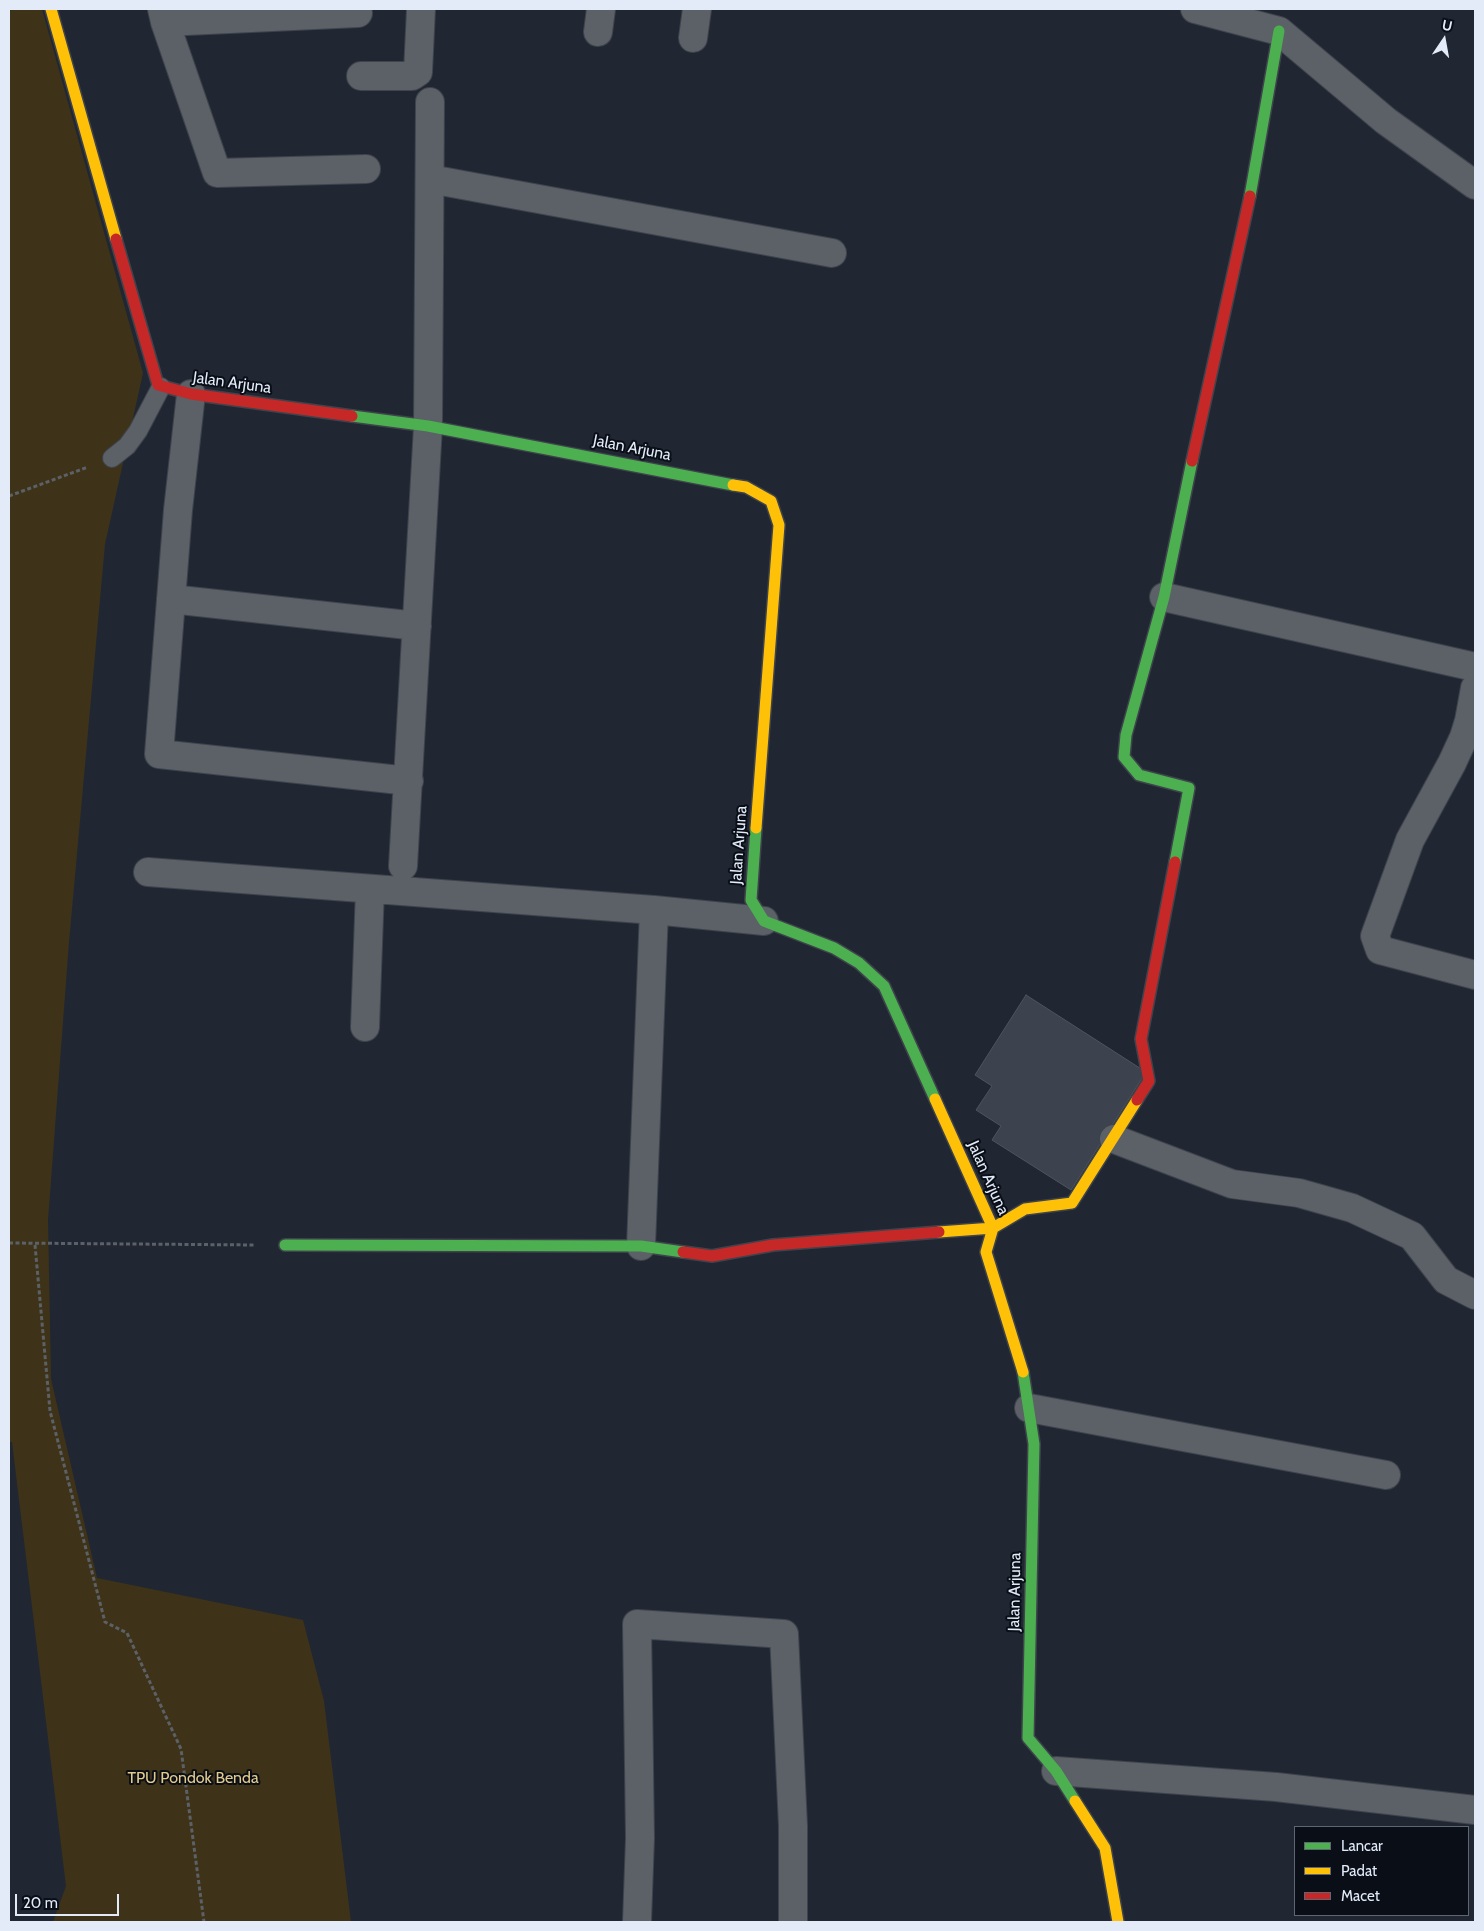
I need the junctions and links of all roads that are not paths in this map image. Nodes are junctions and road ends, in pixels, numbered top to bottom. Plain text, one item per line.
1 (51, 9) edge
2 (421, 9) edge
3 (696, 9) edge
4 (1195, 9) edge
5 (358, 13) dead end
6 (164, 16) edge
7 (1279, 31) junction
8 (693, 38) dead end
9 (361, 76) dead end
10 (430, 102) dead end
11 (366, 169) dead end
12 (430, 179) junction
13 (1475, 185) edge
14 (832, 254) dead end
15 (161, 387) junction
16 (190, 394) junction
17 (428, 426) junction
18 (112, 458) road end
19 (1164, 597) junction
20 (171, 599) junction
21 (418, 626) junction
22 (1475, 668) edge
23 (1475, 688) edge
24 (409, 781) junction
25 (403, 866) dead end
26 (148, 872) dead end
27 (370, 889) junction
28 (654, 910) junction
29 (764, 922) junction
30 (1475, 975) edge
31 (365, 1027) dead end
32 (1114, 1139) junction
33 (993, 1228) junction
34 (285, 1245) road end
35 (641, 1246) junction
36 (1475, 1295) edge
37 (1029, 1408) junction
38 (1386, 1475) dead end
39 (1056, 1771) junction
40 (1475, 1810) edge
41 (637, 1922) edge
42 (793, 1922) edge
43 (1118, 1922) edge

1 - 15 street
2 - 9 street
3 - 8 street
4 - 7 street
5 - 6 street
6 - 11 street
7 - 13 street
7 - 19 street
10 - 12 street
12 - 14 street
12 - 17 street
15 - 16 street, Jalan Arjuna
15 - 18 lane
16 - 17 street, Jalan Arjuna
16 - 20 street
17 - 21 street
17 - 29 street, Jalan Arjuna
19 - 22 street
19 - 32 street
20 - 21 street
20 - 24 street
21 - 24 street
23 - 30 street
24 - 25 street
26 - 27 street
27 - 28 street
27 - 31 street
28 - 29 street
28 - 35 street
29 - 33 street, Jalan Arjuna
32 - 33 street
32 - 36 street
33 - 35 street
33 - 37 street, Jalan Arjuna
34 - 35 street
37 - 38 street
37 - 39 street, Jalan Arjuna
39 - 40 street
39 - 43 street, Jalan Arjuna
41 - 42 street

